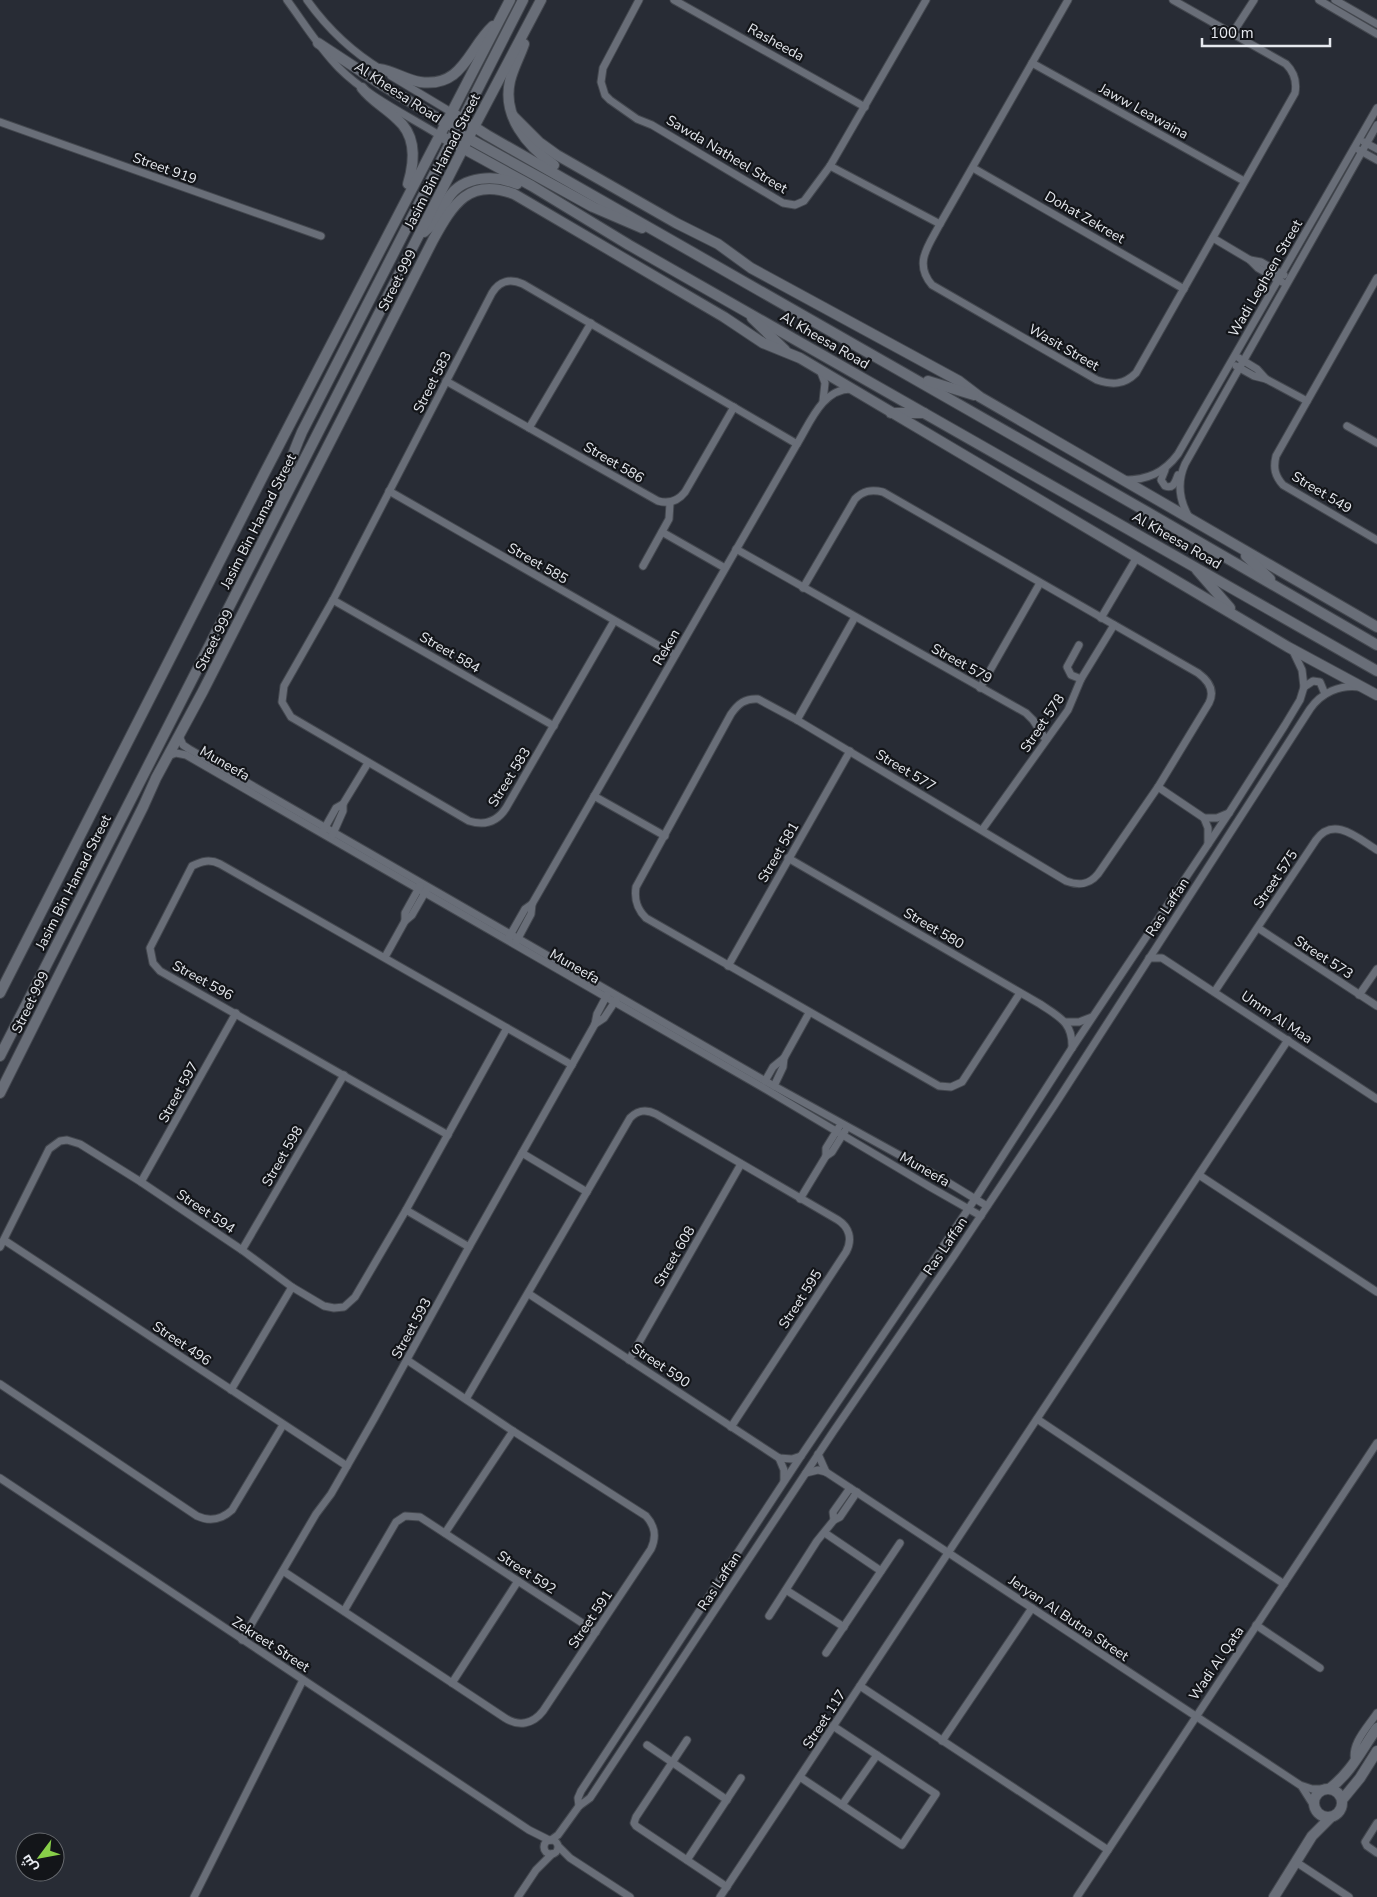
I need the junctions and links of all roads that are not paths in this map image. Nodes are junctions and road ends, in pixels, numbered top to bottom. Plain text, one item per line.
1 (287, 0) edge
2 (307, 0) edge
3 (510, 0) edge
4 (523, 0) edge
5 (541, 0) edge
6 (639, 0) edge
7 (674, 0) edge
8 (926, 0) edge
9 (1173, 0) edge
10 (1253, 0) edge
11 (1319, 0) edge
12 (1335, 0) edge
13 (1065, 1) edge
14 (501, 18) junction
15 (1377, 24) edge
16 (529, 25) junction
17 (1232, 34) junction
18 (1377, 34) edge
19 (318, 43) junction
20 (1032, 63) junction
21 (379, 69) junction
22 (362, 88) junction
23 (864, 107) junction
24 (1377, 108) edge
25 (451, 112) junction
26 (513, 116) junction
27 (462, 119) junction
28 (0, 122) edge
29 (445, 122) junction
30 (1377, 125) edge
31 (474, 127) junction
32 (456, 133) junction
33 (439, 134) junction
34 (469, 138) junction
35 (1359, 139) junction
36 (1366, 143) junction
37 (1354, 147) junction
38 (464, 148) junction
39 (1377, 149) edge
40 (1362, 151) junction
41 (1377, 160) edge
42 (830, 166) junction
43 (973, 168) junction
44 (568, 180) junction
45 (1244, 181) junction
46 (532, 186) junction
47 (482, 188) joint
48 (403, 204) junction
49 (940, 224) junction
50 (420, 235) junction
51 (321, 236) dead end
52 (669, 238) junction
53 (1213, 238) junction
54 (1280, 277) junction
55 (1377, 278) edge
56 (1288, 281) junction
57 (1184, 289) junction
58 (741, 307) junction
59 (591, 323) junction
60 (363, 344) junction
61 (786, 351) junction
62 (1234, 355) junction
63 (1243, 360) junction
64 (1230, 363) junction
65 (1238, 368) junction
66 (820, 370) junction
67 (914, 378) junction
68 (1266, 379) junction
69 (446, 381) junction
70 (360, 383) junction
71 (852, 389) junction
72 (980, 397) junction
73 (1307, 401) junction
74 (822, 404) junction
75 (734, 407) junction
76 (890, 413) junction
77 (927, 413) junction
78 (1347, 426) dead end
79 (529, 428) junction
80 (1377, 443) edge
81 (797, 444) junction
82 (1173, 460) junction
83 (1185, 464) junction
84 (1121, 480) junction
85 (389, 491) junction
86 (284, 500) junction
87 (670, 502) junction
88 (1193, 521) junction
89 (662, 532) junction
90 (1377, 540) edge
91 (1234, 544) junction
92 (736, 549) junction
93 (1137, 557) junction
94 (1192, 564) junction
95 (643, 566) dead end
96 (725, 568) junction
97 (1040, 583) junction
98 (803, 588) junction
99 (1282, 590) junction
100 (333, 600) junction
101 (1236, 615) junction
102 (855, 617) junction
103 (1101, 618) junction
104 (614, 621) junction
105 (1114, 625) junction
106 (1377, 627) edge
107 (1078, 645) dead end
108 (1377, 645) edge
109 (1288, 647) junction
110 (675, 655) junction
111 (198, 668) junction
112 (1377, 671) edge
113 (1081, 679) junction
114 (1304, 687) junction
115 (1363, 687) junction
116 (980, 688) junction
117 (203, 691) junction
118 (1324, 694) junction
119 (1377, 695) edge
120 (797, 720) junction
121 (554, 726) junction
122 (179, 736) junction
123 (1046, 740) junction
124 (850, 751) junction
125 (167, 756) junction
126 (368, 763) junction
127 (1158, 787) junction
128 (594, 796) junction
129 (343, 804) junction
130 (1229, 814) junction
131 (1204, 818) junction
132 (136, 819) junction
133 (324, 830) junction
134 (982, 830) junction
135 (115, 831) junction
136 (332, 835) junction
137 (665, 836) junction
138 (1208, 844) junction
139 (1377, 850) edge
140 (788, 858) junction
141 (424, 888) junction
142 (532, 904) junction
143 (1258, 928) junction
144 (509, 937) junction
145 (516, 942) junction
146 (1159, 942) junction
147 (385, 957) junction
148 (1149, 958) junction
149 (1162, 958) junction
150 (728, 966) junction
151 (1377, 969) edge
152 (610, 991) junction
153 (1215, 991) junction
154 (0, 992) edge
155 (1020, 993) junction
156 (1359, 995) junction
157 (618, 996) junction
158 (605, 998) junction
159 (614, 1003) junction
160 (1377, 1006) edge
161 (236, 1013) junction
162 (810, 1013) junction
163 (1093, 1016) junction
164 (1066, 1022) junction
165 (596, 1024) junction
166 (507, 1028) junction
167 (1288, 1040) junction
168 (1072, 1048) junction
169 (0, 1056) edge
170 (784, 1058) junction
171 (572, 1065) junction
172 (344, 1075) junction
173 (765, 1080) junction
174 (774, 1086) junction
175 (0, 1093) edge
176 (1377, 1099) edge
177 (844, 1125) junction
178 (840, 1133) junction
179 (448, 1134) junction
180 (522, 1154) junction
181 (741, 1164) junction
182 (1199, 1175) junction
183 (141, 1182) junction
184 (587, 1192) junction
185 (800, 1199) junction
186 (975, 1199) junction
187 (987, 1206) junction
188 (969, 1208) junction
189 (406, 1210) junction
190 (981, 1216) junction
191 (2, 1243) edge
192 (469, 1247) junction
193 (242, 1250) junction
194 (292, 1287) junction
195 (1377, 1292) edge
196 (529, 1294) junction
197 (408, 1360) junction
198 (629, 1360) junction
199 (0, 1384) edge
200 (231, 1390) junction
201 (466, 1399) junction
202 (1037, 1419) junction
203 (283, 1425) junction
204 (822, 1425) junction
205 (731, 1427) junction
206 (513, 1431) junction
207 (833, 1432) junction
208 (1377, 1443) edge
209 (818, 1454) junction
210 (801, 1456) junction
211 (779, 1458) junction
212 (347, 1466) junction
213 (826, 1472) junction
214 (806, 1473) junction
215 (0, 1478) edge
216 (783, 1483) junction
217 (850, 1488) junction
218 (857, 1492) junction
219 (834, 1520) junction
220 (445, 1533) junction
221 (825, 1533) junction
222 (900, 1543) dead end
223 (948, 1554) junction
224 (283, 1571) junction
225 (882, 1571) junction
226 (518, 1581) junction
227 (1284, 1584) junction
228 (786, 1590) junction
229 (1032, 1608) junction
230 (344, 1611) junction
231 (769, 1616) dead end
232 (1256, 1625) junction
233 (844, 1627) junction
234 (596, 1632) junction
235 (242, 1640) junction
236 (826, 1653) dead end
237 (1320, 1668) dead end
238 (303, 1680) junction
239 (452, 1683) junction
240 (860, 1686) junction
241 (1377, 1713) edge
242 (1195, 1716) junction
243 (834, 1726) junction
244 (1377, 1728) edge
245 (687, 1740) dead end
246 (942, 1741) junction
247 (647, 1745) dead end
248 (877, 1755) junction
249 (1375, 1756) edge
250 (672, 1762) junction
251 (1354, 1762) junction
252 (800, 1777) junction
253 (741, 1778) dead end
254 (1300, 1785) junction
255 (1327, 1789) junction
256 (727, 1800) junction
257 (1342, 1800) junction
258 (842, 1805) junction
259 (579, 1806) junction
260 (1315, 1808) junction
261 (1331, 1817) junction
262 (568, 1820) junction
263 (1377, 1823) edge
264 (1312, 1836) junction
265 (547, 1843) junction
266 (559, 1846) junction
267 (1108, 1850) junction
268 (1377, 1853) edge
269 (553, 1854) junction
270 (570, 1858) junction
271 (687, 1860) junction
272 (1296, 1862) junction
273 (536, 1870) junction
274 (727, 1886) junction
275 (194, 1897) edge
276 (518, 1897) edge
277 (630, 1897) edge
278 (720, 1897) edge
279 (1077, 1897) edge
280 (1274, 1897) edge
281 (1349, 1897) edge

1 - 19 street, Al Kheesa Road
2 - 21 street, Al Kheesa Road
3 - 14 main road, Jasim Bin Hamad Street
4 - 27 main road
5 - 16 main road, Jasim Bin Hamad Street
6 - 42 street, Sawda Natheel Street
7 - 23 street, Rasheeda
8 - 23 street, Sawda Natheel Street
9 - 17 street, Wasit Street
10 - 17 street
11 - 18 street
12 - 15 street
13 - 20 street, Wasit Street
14 - 21 main road
14 - 25 main road, Jasim Bin Hamad Street
16 - 26 main road
16 - 31 main road, Jasim Bin Hamad Street
17 - 45 street, Wasit Street
19 - 22 street, Al Kheesa Road
19 - 29 main road
20 - 43 street, Wasit Street
20 - 45 street, Jaww Leawaina
21 - 25 street, Al Kheesa Road
22 - 33 street, Al Kheesa Road
22 - 48 main road
23 - 42 street, Sawda Natheel Street
24 - 35 street, Wadi Leghsen Street
25 - 27 main road, Al Kheesa Road
25 - 29 main road, Jasim Bin Hamad Street
25 - 32 main road
26 - 44 main road
26 - 72 main road, Al Kheesa Road
27 - 31 main road, Al Kheesa Road
27 - 32 main road
28 - 51 street, Street 919
29 - 32 main road
29 - 33 main road, Jasim Bin Hamad Street
30 - 36 street, Wadi Leghsen Street
31 - 32 main road
31 - 34 main road, Jasim Bin Hamad Street
31 - 44 main road, Al Kheesa Road
32 - 33 main road, Al Kheesa Road
32 - 34 main road
32 - 38 main road
32 - 86 main road
33 - 48 main road, Jasim Bin Hamad Street
34 - 38 main road, Jasim Bin Hamad Street
34 - 52 main road
35 - 36 street
35 - 37 street, Wadi Leghsen Street
36 - 39 street
36 - 40 street, Wadi Leghsen Street
37 - 40 street
37 - 54 street, Wadi Leghsen Street
38 - 46 main road, Al Kheesa Road
38 - 50 main road, Jasim Bin Hamad Street
40 - 41 street
40 - 56 street, Wadi Leghsen Street
42 - 49 street
43 - 49 street, Wasit Street
43 - 57 street, Dohat Zekreet
44 - 52 main road, Al Kheesa Road
45 - 53 street, Wasit Street
46 - 50 main road
46 - 58 main road, Al Kheesa Road
47 - 61 main road, Al Kheesa Road
47 - 70 main road, Street 999
48 - 154 main road, Jasim Bin Hamad Street
49 - 57 street, Wasit Street
50 - 60 main road, Jasim Bin Hamad Street
52 - 67 main road, Al Kheesa Road
53 - 54 street
53 - 57 street, Wasit Street
54 - 56 street
54 - 62 street, Wadi Leghsen Street
55 - 73 street, Street 549
56 - 63 street, Wadi Leghsen Street
58 - 61 main road
58 - 77 main road, Al Kheesa Road
59 - 69 street, Street 583
59 - 75 street, Street 583
59 - 79 street
60 - 70 main road
60 - 86 main road, Jasim Bin Hamad Street
61 - 66 main road, Al Kheesa Road
62 - 63 street
62 - 64 street, Wadi Leghsen Street
63 - 65 street, Wadi Leghsen Street
63 - 68 street
64 - 65 street
64 - 82 street, Wadi Leghsen Street
65 - 68 street
65 - 83 street, Wadi Leghsen Street
66 - 71 main road, Al Kheesa Road
66 - 74 street, Reken
67 - 72 main road
67 - 99 main road, Al Kheesa Road
68 - 73 street
69 - 79 street, Street 586
69 - 85 street, Street 583
70 - 117 main road, Street 999
71 - 74 street, Reken
71 - 76 main road, Al Kheesa Road
72 - 84 main road, Al Kheesa Road
73 - 90 street, Street 549
74 - 81 street, Reken
75 - 81 street, Street 583
75 - 87 street
76 - 77 main road
76 - 93 main road, Al Kheesa Road
77 - 94 main road, Al Kheesa Road
78 - 80 street
79 - 87 street, Street 586
81 - 92 street, Reken
82 - 83 street, Wadi Leghsen Street
82 - 84 street, Wadi Leghsen Street
83 - 88 street, Wadi Leghsen Street
84 - 88 main road, Al Kheesa Road
85 - 100 street, Street 583
85 - 104 street, Street 585
86 - 111 main road, Jasim Bin Hamad Street
87 - 89 street
88 - 91 main road, Al Kheesa Road
89 - 95 street
89 - 96 street
91 - 99 main road
91 - 106 main road, Al Kheesa Road
92 - 96 street, Reken
92 - 98 street, Street 579
93 - 101 main road, Al Kheesa Road
93 - 103 street
94 - 101 main road
94 - 112 main road, Al Kheesa Road
96 - 110 street, Reken
97 - 98 street, Street 577
97 - 103 street, Street 577
97 - 116 street
98 - 102 street, Street 579
99 - 108 main road, Al Kheesa Road
100 - 121 street, Street 584
100 - 126 street, Street 583
101 - 109 main road, Al Kheesa Road
102 - 116 street, Street 579
102 - 120 street
103 - 105 street, Street 577
104 - 110 street, Street 585
104 - 121 street, Street 583
105 - 113 street, Street 578
105 - 127 street, Street 577
107 - 113 street
109 - 114 street
109 - 115 main road, Al Kheesa Road
110 - 128 street, Reken
111 - 117 main road
111 - 135 main road, Jasim Bin Hamad Street
113 - 123 street, Street 578
114 - 118 street
114 - 130 street, Ras Laffan
115 - 118 street
115 - 119 main road, Al Kheesa Road
116 - 123 street, Street 579
117 - 122 main road, Street 999
118 - 146 street, Ras Laffan
120 - 124 street, Street 577
120 - 137 street, Street 577
121 - 126 street, Street 583
122 - 125 main road, Street 999
122 - 133 street, Muneefa
123 - 134 street, Street 578
124 - 134 street, Street 577
124 - 140 street, Street 581
125 - 132 main road, Street 999
125 - 133 street, Muneefa
126 - 129 street
127 - 131 street
127 - 134 street, Street 577
128 - 137 street
128 - 142 street, Reken
129 - 133 street
129 - 136 street
130 - 131 street
130 - 138 street, Ras Laffan
131 - 138 street
132 - 135 main road
132 - 175 main road, Street 999
133 - 136 street, Muneefa
135 - 169 main road, Jasim Bin Hamad Street
136 - 141 street, Muneefa
137 - 150 street, Street 577
138 - 163 street, Ras Laffan
139 - 143 street, Street 575
140 - 150 street, Street 581
140 - 155 street, Street 580
141 - 144 street, Muneefa
141 - 147 street
142 - 144 street, Reken
142 - 145 street, Reken
143 - 153 street, Street 575
143 - 156 street, Street 573
144 - 145 street, Muneefa
145 - 152 street, Muneefa
145 - 158 street, Muneefa
146 - 148 street, Ras Laffan
146 - 149 street
147 - 161 street, Street 596
147 - 166 street, Street 596
148 - 149 street
148 - 187 street, Ras Laffan
149 - 153 street, Umm Al Maa
150 - 162 street, Street 577
151 - 156 street
152 - 157 street, Muneefa
152 - 158 street, Street 593
153 - 167 street, Umm Al Maa
155 - 162 street, Street 577
155 - 164 street, Street 580
156 - 160 street, Street 573
157 - 159 street, Street 593
157 - 173 street, Muneefa
158 - 159 street, Muneefa
158 - 165 street, Street 593
159 - 165 street, Street 593
159 - 178 street, Muneefa
161 - 172 street, Street 596
161 - 183 street, Street 597
162 - 170 street
163 - 164 street
163 - 168 street, Ras Laffan
164 - 168 street
165 - 171 street, Street 593
166 - 171 street, Street 596
166 - 179 street, Street 594
167 - 176 street, Umm Al Maa
167 - 182 street, Street 117
168 - 186 street, Ras Laffan
170 - 173 street
170 - 174 street
171 - 180 street, Street 593
172 - 179 street, Street 596
172 - 193 street, Street 598
173 - 174 street, Muneefa
174 - 177 street, Muneefa
177 - 178 street
177 - 186 street, Muneefa
178 - 185 street
178 - 188 street, Muneefa
179 - 189 street, Street 594
180 - 184 street
180 - 192 street, Street 593
181 - 184 street, Street 595
181 - 185 street, Street 595
181 - 198 street, Street 608
182 - 195 street
182 - 202 street, Street 117
183 - 191 street, Street 594
183 - 193 street, Street 594
184 - 196 street, Street 595
185 - 205 street, Street 595
186 - 187 street, Muneefa
186 - 188 street, Ras Laffan
187 - 190 street, Ras Laffan
188 - 190 street, Muneefa
188 - 204 street, Ras Laffan
189 - 192 street
189 - 194 street, Street 594
190 - 207 street, Ras Laffan
191 - 200 street, Street 496
192 - 197 street, Street 593
193 - 194 street, Street 594
194 - 200 street
196 - 198 street, Street 590
196 - 201 street, Street 595
197 - 201 street, Street 591
197 - 212 street, Street 593
198 - 205 street, Street 590
199 - 203 street
200 - 203 street, Street 496
201 - 206 street, Street 591
202 - 223 street, Street 117
202 - 227 street
203 - 212 street, Street 496
204 - 207 street
204 - 210 street, Ras Laffan
205 - 211 street, Street 590
206 - 220 street
206 - 234 street, Street 591
207 - 209 street, Ras Laffan
208 - 227 street, Wadi Al Qata
209 - 213 street
209 - 214 street, Ras Laffan
210 - 211 street
210 - 216 street, Ras Laffan
211 - 216 street
212 - 224 street, Street 593
213 - 214 street
213 - 217 street, Jeryan Al Butna Street
214 - 259 street, Ras Laffan
215 - 235 street, Zekreet Street
216 - 259 street, Ras Laffan
217 - 218 street, Jeryan Al Butna Street
217 - 219 street
218 - 219 street
218 - 223 street, Jeryan Al Butna Street
219 - 221 street
220 - 226 street, Street 592
220 - 230 street, Street 592
221 - 225 street
221 - 228 street
222 - 225 street
223 - 229 street, Jeryan Al Butna Street
223 - 240 street, Street 117
224 - 230 street, Street 591
224 - 235 street, Street 593
225 - 233 street
226 - 234 street, Street 592
226 - 239 street
227 - 232 street, Wadi Al Qata
228 - 231 street
228 - 233 street
229 - 242 street, Jeryan Al Butna Street
229 - 246 street
230 - 239 street, Street 591
232 - 237 street
232 - 242 street, Wadi Al Qata
233 - 236 street
234 - 239 street, Street 591
235 - 238 street, Zekreet Street
238 - 265 street, Zekreet Street
238 - 275 street
240 - 243 street, Street 117
240 - 246 street
241 - 251 street
242 - 254 street, Jeryan Al Butna Street
242 - 267 street, Wadi Al Qata
243 - 248 street
243 - 252 street, Street 117
244 - 251 main road
245 - 250 street
246 - 267 street
247 - 250 street
248 - 258 street
248 - 258 street
249 - 257 main road
250 - 256 street
250 - 271 street
251 - 255 main road
252 - 258 street
252 - 274 street, Street 117
253 - 256 street
254 - 255 street, Jeryan Al Butna Street
254 - 260 street, Jeryan Al Butna Street
255 - 257 main road
255 - 260 main road
256 - 271 street
257 - 261 main road
259 - 262 street, Ras Laffan
260 - 261 main road
260 - 264 main road
261 - 264 main road
262 - 265 street, Ras Laffan
262 - 266 street, Ras Laffan
263 - 268 street
264 - 272 main road
265 - 266 street
265 - 269 street
265 - 273 street, Ras Laffan
266 - 269 street, Ras Laffan
266 - 270 street
267 - 279 street, Wadi Al Qata
269 - 270 street
269 - 273 street, Ras Laffan
270 - 277 street
271 - 274 street
272 - 280 main road
272 - 281 street
273 - 276 street, Ras Laffan
274 - 278 street, Street 117

